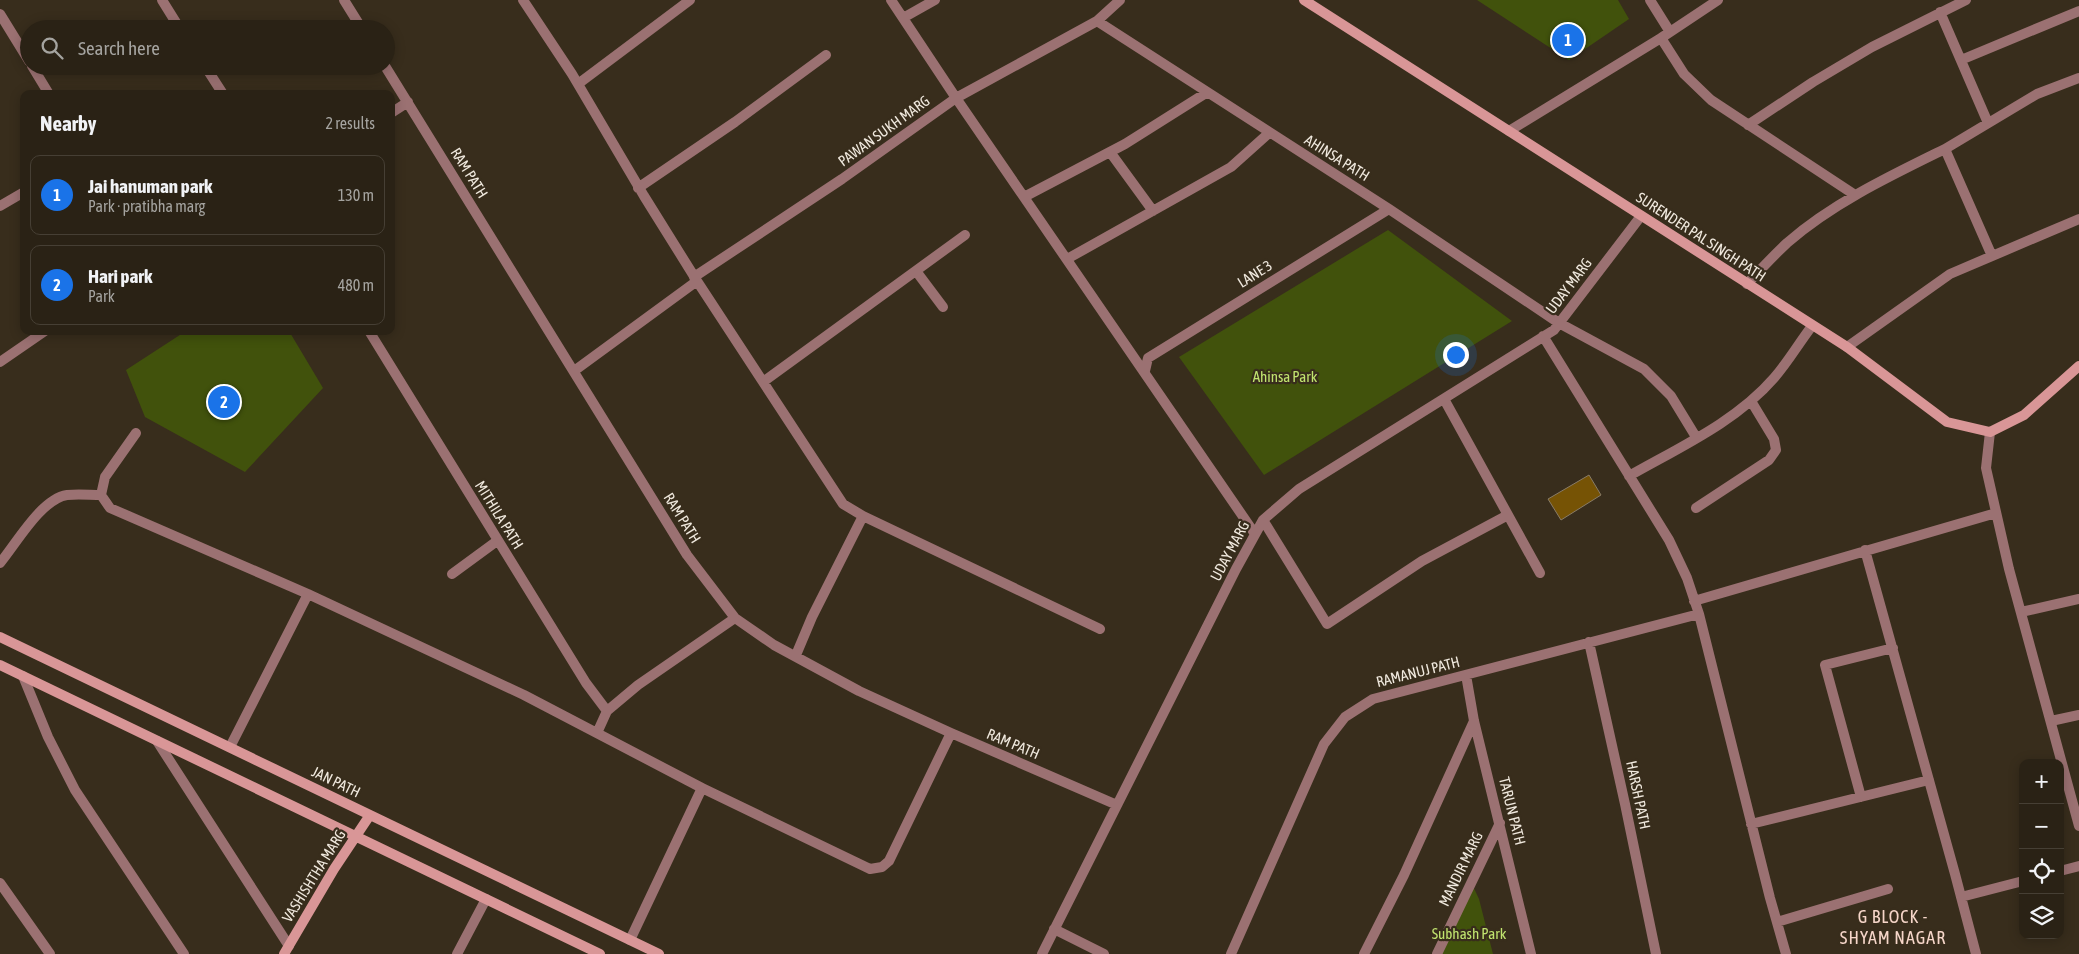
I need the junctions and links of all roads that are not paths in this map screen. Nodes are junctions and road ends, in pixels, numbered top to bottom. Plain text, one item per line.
1 (162, 0) edge
2 (344, 0) edge
3 (523, 0) edge
4 (690, 0) edge
5 (891, 0) edge
6 (935, 0) edge
7 (1120, 0) edge
8 (1304, 0) edge
9 (1650, 0) edge
10 (1718, 0) edge
11 (1966, 0) edge
12 (2079, 11) edge
13 (1940, 12) junction
14 (0, 14) edge
15 (903, 18) junction
16 (174, 20) edge
17 (356, 20) edge
18 (1097, 21) junction
19 (1666, 35) junction
20 (20, 46) edge
21 (826, 55) dead end
22 (1961, 60) junction
23 (37, 75) edge
24 (211, 75) edge
25 (391, 75) edge
26 (2079, 78) edge
27 (578, 84) junction
28 (47, 90) edge
29 (220, 90) edge
30 (1206, 93) junction
31 (956, 98) junction
32 (408, 102) junction
33 (395, 110) edge
34 (1988, 124) junction
35 (1748, 125) junction
36 (1509, 131) junction
37 (1269, 133) junction
38 (1944, 148) junction
39 (1110, 152) junction
40 (638, 188) junction
41 (20, 194) edge
42 (1855, 195) junction
43 (1024, 197) junction
44 (0, 206) edge
45 (1389, 209) junction
46 (1153, 211) junction
47 (1641, 216) junction
48 (2079, 219) edge
49 (965, 235) dead end
50 (1992, 256) junction
51 (1067, 260) junction
52 (916, 270) junction
53 (696, 279) junction
54 (1746, 284) junction
55 (943, 307) dead end
56 (1560, 322) junction
57 (1812, 326) junction
58 (38, 335) edge
59 (371, 335) edge
60 (1543, 336) junction
61 (1847, 347) junction
62 (0, 362) edge
63 (2079, 366) edge
64 (574, 371) junction
65 (1145, 371) junction
66 (763, 382) junction
67 (1444, 399) junction
68 (1751, 401) junction
69 (1990, 432) junction
70 (136, 433) dead end
71 (1696, 437) junction
72 (1628, 476) junction
73 (101, 495) junction
74 (1696, 508) dead end
75 (1996, 512) junction
76 (1508, 515) junction
77 (863, 516) junction
78 (1263, 520) junction
79 (1255, 534) junction
80 (497, 541) junction
81 (1865, 550) junction
82 (0, 562) edge
83 (1540, 573) dead end
84 (452, 574) dead end
85 (308, 594) junction
86 (2079, 599) edge
87 (1694, 601) junction
88 (2021, 612) junction
89 (1699, 614) junction
90 (735, 618) junction
91 (1100, 629) dead end
92 (0, 637) edge
93 (1588, 642) junction
94 (1893, 648) junction
95 (796, 655) junction
96 (0, 666) edge
97 (1466, 675) junction
98 (23, 676) junction
99 (607, 711) junction
100 (2079, 715) edge
101 (1474, 721) junction
102 (2051, 721) junction
103 (597, 733) junction
104 (950, 733) junction
105 (157, 741) junction
106 (230, 747) junction
107 (1929, 780) junction
108 (702, 788) junction
109 (1861, 797) junction
110 (1117, 805) junction
111 (370, 815) junction
112 (1500, 823) junction
113 (1751, 824) junction
114 (2079, 826) edge
115 (356, 836) junction
116 (2079, 866) edge
117 (2064, 870) edge
118 (0, 882) edge
119 (2019, 882) edge
120 (1888, 889) dead end
121 (1961, 897) junction
122 (486, 899) junction
123 (1776, 922) junction
124 (1054, 929) junction
125 (630, 940) junction
126 (286, 950) edge
127 (50, 954) edge
128 (184, 954) edge
129 (457, 954) edge
130 (600, 954) edge
131 (659, 954) edge
132 (1042, 954) edge
133 (1104, 954) edge
134 (1231, 954) edge
135 (1364, 954) edge
136 (1437, 954) edge
137 (1531, 954) edge
138 (1656, 954) edge
139 (1786, 954) edge
140 (1976, 954) edge

1 - 16 street
2 - 17 street
3 - 27 street
4 - 27 street
5 - 15 street
6 - 15 street
7 - 18 street, PAWAN SUKH MARG
8 - 36 street, SURENDER PAL SINGH PATH
9 - 19 street
10 - 19 street
11 - 13 street
12 - 22 street
13 - 22 street
13 - 35 street
14 - 20 street
15 - 31 street
18 - 30 street, AHINSA PATH
18 - 31 street, PAWAN SUKH MARG
19 - 35 street
19 - 36 street
21 - 40 street
22 - 34 street
23 - 28 street
24 - 29 street
25 - 32 street, RAM PATH
26 - 34 street
27 - 40 street
30 - 37 street, AHINSA PATH
30 - 39 street
31 - 43 street
31 - 53 street, PAWAN SUKH MARG
32 - 33 street
32 - 64 street, RAM PATH
34 - 38 street
35 - 42 street
36 - 47 street, SURENDER PAL SINGH PATH
37 - 45 street, AHINSA PATH
37 - 46 street
38 - 42 street
38 - 50 street
39 - 43 street
39 - 46 street
40 - 53 street
41 - 44 street
42 - 54 street
43 - 51 street
45 - 56 street, AHINSA PATH
45 - 65 street, LANE 3
46 - 51 street
47 - 54 street, SURENDER PAL SINGH PATH
47 - 56 street, UDAY MARG
48 - 50 street
49 - 52 street
50 - 61 street
51 - 65 street
52 - 55 street
52 - 66 street
53 - 64 street, PAWAN SUKH MARG
53 - 66 street
54 - 57 street, SURENDER PAL SINGH PATH
56 - 60 street, UDAY MARG
56 - 71 street, AHINSA PATH
57 - 61 street, SURENDER PAL SINGH PATH
57 - 68 street
58 - 62 street
59 - 80 street, MITHILA PATH
60 - 67 street, UDAY MARG
60 - 72 street
61 - 69 street, SURENDER PAL SINGH PATH
63 - 69 street
64 - 90 street, RAM PATH
65 - 79 street
66 - 77 street
67 - 76 street
67 - 78 street, UDAY MARG
68 - 71 street
68 - 74 street
69 - 75 street
70 - 73 street
71 - 72 street
72 - 87 street
73 - 82 street
73 - 85 street
75 - 81 street
75 - 88 street
76 - 78 street
76 - 83 street
77 - 91 street
77 - 95 street
78 - 79 street, UDAY MARG
79 - 110 street, UDAY MARG
80 - 84 street
80 - 99 street, MITHILA PATH
81 - 87 street
81 - 94 street
85 - 103 street
85 - 106 street
86 - 88 street
87 - 89 street
88 - 102 street
89 - 93 street, RAMANUJ PATH
89 - 113 street
90 - 95 street, RAM PATH
90 - 99 street
92 - 106 street, JAN PATH
93 - 97 street, RAMANUJ PATH
93 - 138 street, HARSH PATH
94 - 107 street
94 - 109 street
95 - 104 street, RAM PATH
96 - 98 street
97 - 101 street, TARUN PATH
97 - 134 street, RAMANUJ PATH
98 - 105 street
98 - 128 street
99 - 103 street
100 - 102 street
101 - 112 street, TARUN PATH
101 - 135 street
102 - 114 street
103 - 108 street
104 - 108 street
104 - 110 street, RAM PATH
105 - 115 street
105 - 126 street
106 - 111 street, JAN PATH
107 - 109 street
107 - 121 street
108 - 125 street
109 - 113 street
110 - 124 street, UDAY MARG
111 - 115 street, VASHISHTHA MARG
111 - 125 street, JAN PATH
112 - 136 street, MANDIR MARG
112 - 137 street, TARUN PATH
113 - 123 street
115 - 122 street
115 - 126 street, VASHISHTHA MARG
116 - 117 street
118 - 127 street
119 - 121 street
120 - 123 street
121 - 140 street
122 - 129 street
122 - 130 street
123 - 139 street
124 - 132 street, UDAY MARG
124 - 133 street
125 - 131 street, JAN PATH

